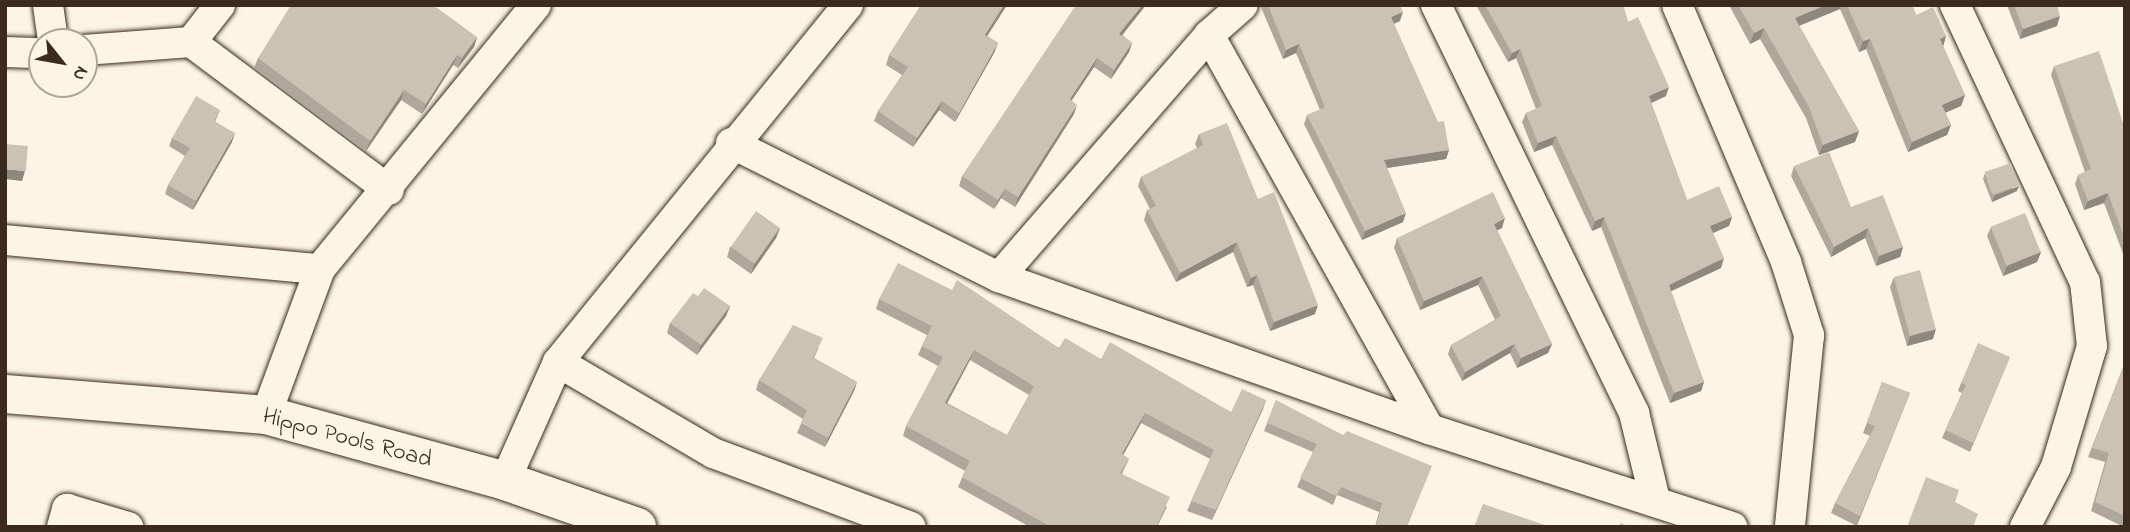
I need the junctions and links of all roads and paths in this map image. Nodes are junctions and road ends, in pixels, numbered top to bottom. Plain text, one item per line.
1 (48, 5) edge
2 (220, 5) edge
3 (536, 5) edge
4 (848, 5) edge
5 (1243, 5) edge
6 (1436, 5) edge
7 (1677, 5) edge
8 (1955, 5) edge
9 (51, 28) edge
10 (1209, 35) junction
11 (191, 42) junction
12 (98, 49) edge
13 (5, 52) edge
14 (28, 52) edge
15 (731, 143) junction
16 (389, 190) junction
17 (5, 240) edge
18 (320, 269) junction
19 (999, 277) junction
20 (558, 362) junction
21 (5, 394) edge
22 (266, 415) junction
23 (1429, 429) junction
24 (505, 481) junction
25 (1655, 500) junction
26 (62, 527) edge
27 (128, 527) edge
28 (637, 527) edge
29 (911, 527) edge
30 (1733, 527) edge
31 (1790, 527) edge
32 (2025, 527) edge

1 - 9 street
2 - 11 street
3 - 16 street
4 - 15 street
5 - 10 street
6 - 25 street
7 - 31 street
8 - 32 street
10 - 19 street
10 - 23 street
11 - 12 street
11 - 16 street
13 - 14 street
15 - 19 street
15 - 20 street
16 - 18 street
17 - 18 street
18 - 22 street
19 - 23 street
20 - 24 street
20 - 29 street
21 - 22 street, Hippo Pools Road
22 - 24 street, Hippo Pools Road
23 - 25 street
24 - 28 street, Hippo Pools Road
25 - 30 street
26 - 27 street

